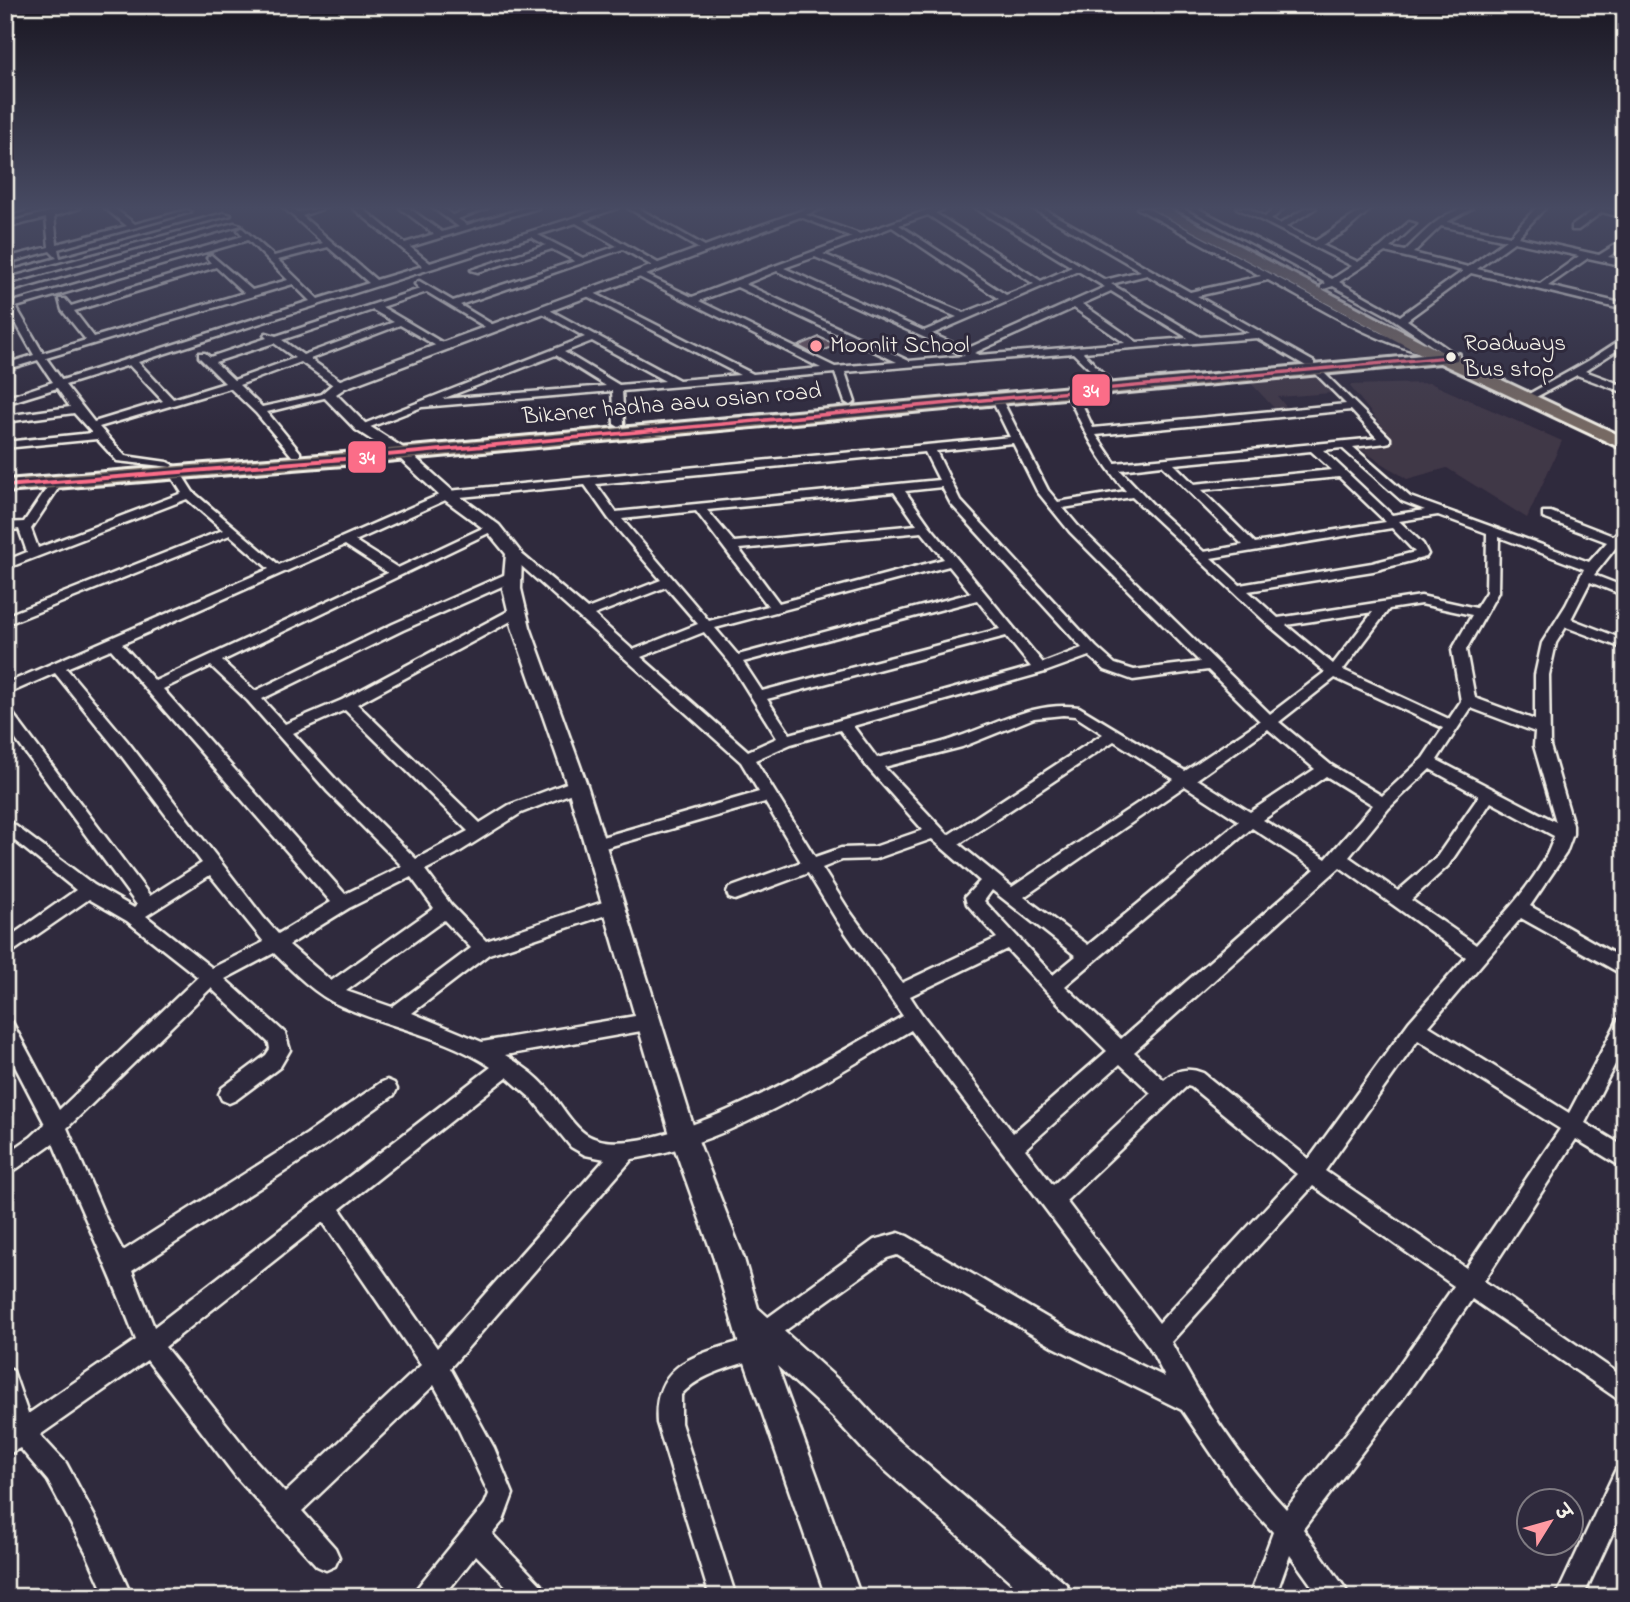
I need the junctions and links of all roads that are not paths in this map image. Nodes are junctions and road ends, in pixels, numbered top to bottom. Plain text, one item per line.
1 (16, 283) edge
2 (32, 283) edge
3 (92, 283) edge
4 (155, 283) edge
5 (238, 283) edge
6 (288, 283) edge
7 (296, 283) edge
8 (374, 283) edge
9 (418, 283) edge
10 (498, 283) edge
11 (518, 283) edge
12 (612, 283) edge
13 (655, 283) edge
14 (736, 283) joint
15 (809, 283) edge
16 (884, 283) edge
17 (981, 283) edge
18 (1039, 283) edge
19 (1102, 283) edge
20 (1117, 283) edge
21 (1167, 283) edge
22 (1243, 283) edge
23 (1280, 283) edge
24 (1300, 283) edge
25 (1323, 283) edge
26 (1324, 283) edge
27 (1332, 283) edge
28 (1452, 283) edge
29 (1523, 283) edge
30 (1547, 283) edge
31 (1328, 285) junction
32 (1107, 286) junction
33 (17, 287) junction
34 (505, 287) junction
35 (1541, 287) junction
36 (428, 289) junction
37 (5, 290) edge
38 (586, 292) junction
39 (57, 293) junction
40 (251, 294) junction
41 (1188, 295) junction
42 (1004, 298) junction
43 (691, 300) junction
44 (316, 302) junction
45 (7, 304) edge
46 (453, 304) junction
47 (1075, 304) junction
48 (375, 307) junction
49 (1625, 307) edge
50 (542, 309) junction
51 (66, 310) junction
52 (963, 316) junction
53 (1401, 320) junction
54 (401, 322) junction
55 (253, 323) junction
56 (492, 328) junction
57 (924, 334) junction
58 (1259, 335) junction
59 (593, 337) junction
60 (274, 339) junction
61 (1197, 339) junction
62 (1625, 340) edge
63 (93, 342) junction
64 (190, 344) junction
65 (1133, 344) junction
66 (443, 346) junction
67 (1074, 349) junction
68 (556, 351) junction
69 (971, 355) junction
70 (1441, 356) junction
71 (41, 358) junction
72 (302, 359) junction
73 (208, 361) junction
74 (133, 363) junction
75 (906, 363) junction
76 (1342, 366) joint
77 (5, 367) edge
78 (1314, 367) junction
79 (836, 369) junction
80 (1576, 372) junction
81 (752, 377) junction
82 (1104, 380) junction
83 (677, 383) junction
84 (232, 384) junction
85 (61, 385) junction
86 (340, 386) junction
87 (617, 388) junction
88 (1625, 390) edge
89 (1072, 393) junction
90 (328, 394) junction
91 (1532, 395) junction
92 (997, 400) junction
93 (5, 401) edge
94 (850, 402) junction
95 (171, 404) junction
96 (421, 404) junction
97 (1352, 407) junction
98 (77, 409) junction
99 (260, 411) junction
100 (5, 419) edge
101 (620, 424) junction
102 (361, 427) junction
103 (96, 431) junction
104 (1089, 432) junction
105 (1625, 439) edge
106 (1015, 440) junction
107 (1344, 444) junction
108 (5, 445) edge
109 (1625, 445) edge
110 (1314, 447) junction
111 (396, 449) junction
112 (929, 449) junction
113 (296, 454) junction
114 (1165, 461) junction
115 (1112, 467) junction
116 (171, 469) junction
117 (1341, 473) junction
118 (5, 478) edge
119 (57, 481) junction
120 (589, 482) junction
121 (947, 483) junction
122 (5, 486) edge
123 (1189, 488) junction
124 (898, 489) junction
125 (1134, 493) junction
126 (189, 494) junction
127 (448, 495) junction
128 (1055, 506) junction
129 (700, 509) junction
130 (1436, 512) junction
131 (1547, 515) dead end
132 (613, 516) junction
133 (1393, 522) junction
134 (27, 524) junction
135 (5, 527) edge
136 (493, 528) junction
137 (925, 528) junction
138 (230, 531) junction
139 (1493, 531) junction
140 (1621, 538) edge
141 (345, 540) junction
142 (731, 545) junction
143 (1253, 548) junction
144 (34, 554) junction
145 (1201, 556) junction
146 (952, 561) junction
147 (5, 565) edge
148 (513, 566) junction
149 (275, 569) junction
150 (1589, 572) junction
151 (397, 573) junction
152 (668, 582) junction
153 (1238, 589) junction
154 (1625, 592) edge
155 (980, 595) junction
156 (1385, 605) junction
157 (775, 606) junction
158 (517, 612) junction
159 (1480, 612) junction
160 (583, 615) junction
161 (5, 621) edge
162 (1562, 621) junction
163 (1275, 623) junction
164 (706, 626) junction
165 (1010, 631) junction
166 (113, 642) junction
167 (1625, 645) edge
168 (1091, 650) junction
169 (630, 656) junction
170 (212, 659) junction
171 (736, 660) junction
172 (1209, 665) junction
173 (58, 668) junction
174 (1040, 669) junction
175 (1334, 671) junction
176 (155, 687) junction
177 (5, 690) edge
178 (758, 697) junction
179 (253, 698) junction
180 (1468, 701) junction
181 (347, 703) junction
182 (5, 713) edge
183 (1269, 722) junction
184 (843, 724) junction
185 (1452, 726) junction
186 (1540, 729) junction
187 (283, 731) junction
188 (1113, 734) junction
189 (786, 740) junction
190 (746, 758) junction
191 (1428, 762) junction
192 (873, 764) junction
193 (1326, 769) junction
194 (1188, 778) junction
195 (577, 785) junction
196 (768, 795) junction
197 (1488, 795) junction
198 (1383, 804) junction
199 (1252, 819) junction
200 (5, 824) edge
201 (478, 831) junction
202 (1564, 834) junction
203 (942, 838) junction
204 (594, 845) junction
205 (1334, 863) junction
206 (212, 864) junction
207 (812, 865) junction
208 (415, 869) junction
209 (991, 881) junction
210 (88, 890) junction
211 (735, 894) dead end
212 (1010, 897) junction
213 (1398, 901) junction
214 (343, 903) junction
215 (612, 905) junction
216 (1519, 908) junction
217 (445, 910) junction
218 (140, 911) junction
219 (1008, 941) junction
220 (276, 944) junction
221 (483, 949) junction
222 (5, 950) edge
223 (1087, 954) junction
224 (1478, 956) junction
225 (1625, 969) edge
226 (211, 977) junction
227 (1052, 986) junction
228 (330, 992) junction
229 (899, 993) junction
230 (394, 1016) junction
231 (914, 1019) junction
232 (647, 1023) junction
233 (1625, 1026) edge
234 (5, 1028) edge
235 (1416, 1028) junction
236 (483, 1050) junction
237 (1119, 1052) junction
238 (507, 1066) junction
239 (387, 1089) dead end
240 (229, 1094) dead end
241 (1164, 1094) junction
242 (56, 1125) junction
243 (1572, 1128) junction
244 (684, 1138) junction
245 (1011, 1148) junction
246 (625, 1153) junction
247 (1625, 1159) edge
248 (5, 1167) edge
249 (1311, 1173) junction
250 (1052, 1200) junction
251 (326, 1208) junction
252 (120, 1266) junction
253 (1469, 1284) junction
254 (755, 1334) junction
255 (1158, 1340) junction
256 (149, 1345) junction
257 (435, 1368) junction
258 (5, 1379) edge
259 (1625, 1392) edge
260 (1190, 1402) junction
261 (13, 1438) edge
262 (1625, 1478) edge
263 (285, 1510) junction
264 (1287, 1529) junction
265 (475, 1535) junction
266 (326, 1557) dead end
267 (1053, 1596) edge
268 (119, 1597) edge
269 (426, 1597) edge
270 (535, 1597) edge
271 (723, 1597) edge
272 (844, 1597) edge
273 (1262, 1597) edge
274 (1336, 1597) edge
275 (1569, 1597) edge

1 - 33 street
2 - 33 street
3 - 39 street
4 - 51 street
5 - 40 street
6 - 40 street
7 - 44 street
8 - 44 street
9 - 36 street
10 - 34 street
11 - 34 street
12 - 38 street
13 - 43 street
14 - 43 street
14 - 75 street
15 - 57 street
16 - 52 street
17 - 42 street
18 - 42 street
19 - 32 street
20 - 32 street
21 - 41 street
22 - 41 street
23 - 70 street
24 - 70 main road
25 - 31 main road
26 - 31 street
27 - 31 street
28 - 53 street
29 - 35 street
30 - 35 street
31 - 53 street
31 - 70 main road
32 - 47 street
32 - 61 street
33 - 37 street
34 - 46 street
35 - 49 street
36 - 46 street
36 - 48 street
38 - 50 street
38 - 81 street
39 - 45 street
39 - 51 street
40 - 63 street
41 - 58 street
42 - 52 street
43 - 79 street
44 - 55 street
45 - 71 street
46 - 56 street
47 - 65 street
47 - 69 street
48 - 54 street
48 - 60 street
50 - 56 street
50 - 59 street
51 - 63 street
52 - 57 street
53 - 70 street
54 - 66 street
54 - 72 street
55 - 60 street
55 - 64 street
56 - 66 street
57 - 69 street
58 - 61 street
58 - 78 street
59 - 68 street
59 - 83 street
60 - 72 street
60 - 73 street
61 - 65 street
62 - 80 street
63 - 71 street
64 - 73 street
64 - 74 street
65 - 67 street
66 - 86 street
67 - 69 street
67 - 82 street
68 - 87 street
68 - 96 street
69 - 75 street
70 - 76 main road, Bikaner hadha aau osian road
70 - 91 main road
70 - 109 main road
71 - 77 street
71 - 85 street
72 - 84 street
72 - 86 street
73 - 84 street
74 - 85 street
74 - 95 street
75 - 79 street
76 - 78 main road, Bikaner hadha aau osian road
78 - 82 main road, Bikaner hadha aau osian road
78 - 89 main road, Bikaner hadha aau osian road
78 - 97 street
79 - 81 street
79 - 94 street
80 - 88 street
80 - 91 street
81 - 83 street
82 - 94 main road, Bikaner hadha aau osian road
83 - 87 street
84 - 95 street
84 - 99 street
85 - 93 street
85 - 98 street
86 - 90 street
87 - 96 street
87 - 101 street
89 - 92 main road, Bikaner hadha aau osian road
89 - 104 street
90 - 99 street
90 - 102 street
91 - 105 main road
92 - 106 street
92 - 111 main road, Bikaner hadha aau osian road
94 - 101 main road, Bikaner hadha aau osian road
95 - 103 street
96 - 102 street
97 - 104 street
97 - 107 street
98 - 100 street
98 - 103 street
99 - 113 street
101 - 111 main road, Bikaner hadha aau osian road
102 - 111 street
103 - 108 street
103 - 116 street
104 - 115 street
106 - 112 street
106 - 128 street
107 - 110 street
107 - 130 street
110 - 114 street
110 - 117 street
111 - 113 main road, Bikaner hadha aau osian road
111 - 116 main road, Bikaner hadha aau osian road
111 - 127 street
112 - 120 street
112 - 121 street
113 - 116 main road, Bikaner hadha aau osian road
114 - 115 street
114 - 123 street
115 - 125 street
116 - 118 main road, Bikaner hadha aau osian road
116 - 119 main road, Bikaner hadha aau osian road
116 - 126 street
117 - 123 street
117 - 133 street
119 - 122 main road, Bikaner hadha aau osian road
119 - 134 street
120 - 127 street
120 - 132 street
121 - 124 street
121 - 168 street
123 - 143 street
124 - 129 street
124 - 137 street
125 - 128 street
125 - 145 street
126 - 138 street
126 - 144 street
127 - 136 street
127 - 141 street
128 - 172 street
129 - 132 street
129 - 142 street
130 - 133 street
130 - 139 street
131 - 140 street
132 - 152 street
133 - 143 street
133 - 153 street
134 - 135 street
134 - 144 street
136 - 148 street
136 - 151 street
137 - 142 street
137 - 146 street
138 - 149 street
138 - 161 street
139 - 150 street
139 - 159 street
140 - 150 street
141 - 149 street
141 - 151 street
142 - 157 street
143 - 145 street
144 - 147 street
145 - 153 street
146 - 155 street
146 - 157 street
148 - 158 street
148 - 160 street
148 - 179 street
149 - 166 street
150 - 154 street
150 - 162 street
151 - 170 street
152 - 160 street
152 - 164 street
153 - 163 street
155 - 165 street
155 - 171 street
156 - 159 street
156 - 163 street
156 - 175 street
157 - 164 street
158 - 181 street
158 - 195 street
159 - 180 street
160 - 169 street
162 - 167 street
162 - 186 street
163 - 175 street
164 - 169 street
164 - 171 street
165 - 174 street
165 - 178 street
166 - 173 street
166 - 176 street
168 - 172 street
168 - 174 street
169 - 190 street
170 - 176 street
170 - 179 street
171 - 178 street
172 - 183 street
173 - 177 street
173 - 206 street
174 - 184 street
175 - 183 street
175 - 185 street
176 - 214 street
178 - 189 street
179 - 187 street
180 - 185 street
180 - 186 street
181 - 187 street
181 - 201 street
182 - 218 street
183 - 193 street
183 - 194 street
184 - 189 street
184 - 192 street
185 - 191 street
186 - 202 street
187 - 208 street
188 - 192 street
188 - 194 street
188 - 203 street
189 - 190 street
190 - 196 street
191 - 197 street
191 - 198 street
192 - 203 street
193 - 198 street
193 - 199 street
194 - 199 street
194 - 212 street
195 - 201 street
195 - 204 street
196 - 204 street
196 - 207 street
197 - 202 street
197 - 213 street
198 - 205 street
199 - 205 street
199 - 223 street
200 - 210 street
201 - 208 street
202 - 216 street
203 - 207 street
203 - 209 street
204 - 215 street
205 - 213 street
205 - 237 street
206 - 218 street
206 - 220 street
207 - 211 street
207 - 229 street
208 - 214 street
208 - 217 street
209 - 212 street
209 - 219 street
210 - 218 street
210 - 222 street
212 - 223 street
213 - 224 street
214 - 220 street
215 - 221 street
215 - 232 street
216 - 224 street
216 - 225 street
217 - 221 street
217 - 228 street
218 - 226 street
219 - 227 street
219 - 229 street
220 - 226 street
220 - 228 street
221 - 230 street
223 - 227 street
224 - 235 street
226 - 240 street
226 - 242 street
227 - 237 street
228 - 230 street
229 - 231 street
230 - 236 street
231 - 244 street
231 - 245 street
232 - 236 street
232 - 244 street
233 - 243 street
234 - 242 street
235 - 243 street
235 - 249 street
236 - 238 street
237 - 241 street
237 - 245 street
238 - 246 street
238 - 251 street
239 - 252 street
241 - 249 street
241 - 250 street
242 - 248 street
242 - 252 street
243 - 247 street
243 - 253 street
244 - 246 street
244 - 254 street
245 - 250 street
246 - 257 street
249 - 253 street
249 - 255 street
250 - 255 street
251 - 256 street
251 - 257 street
252 - 256 street
253 - 259 street
253 - 264 street
254 - 260 street
254 - 267 street
254 - 271 street
254 - 272 street
255 - 260 street
256 - 261 street
256 - 263 street
257 - 263 street
257 - 265 street
258 - 261 street
260 - 264 street
261 - 268 street
262 - 275 street
263 - 266 street
264 - 273 street
264 - 274 street
265 - 269 street
265 - 270 street

